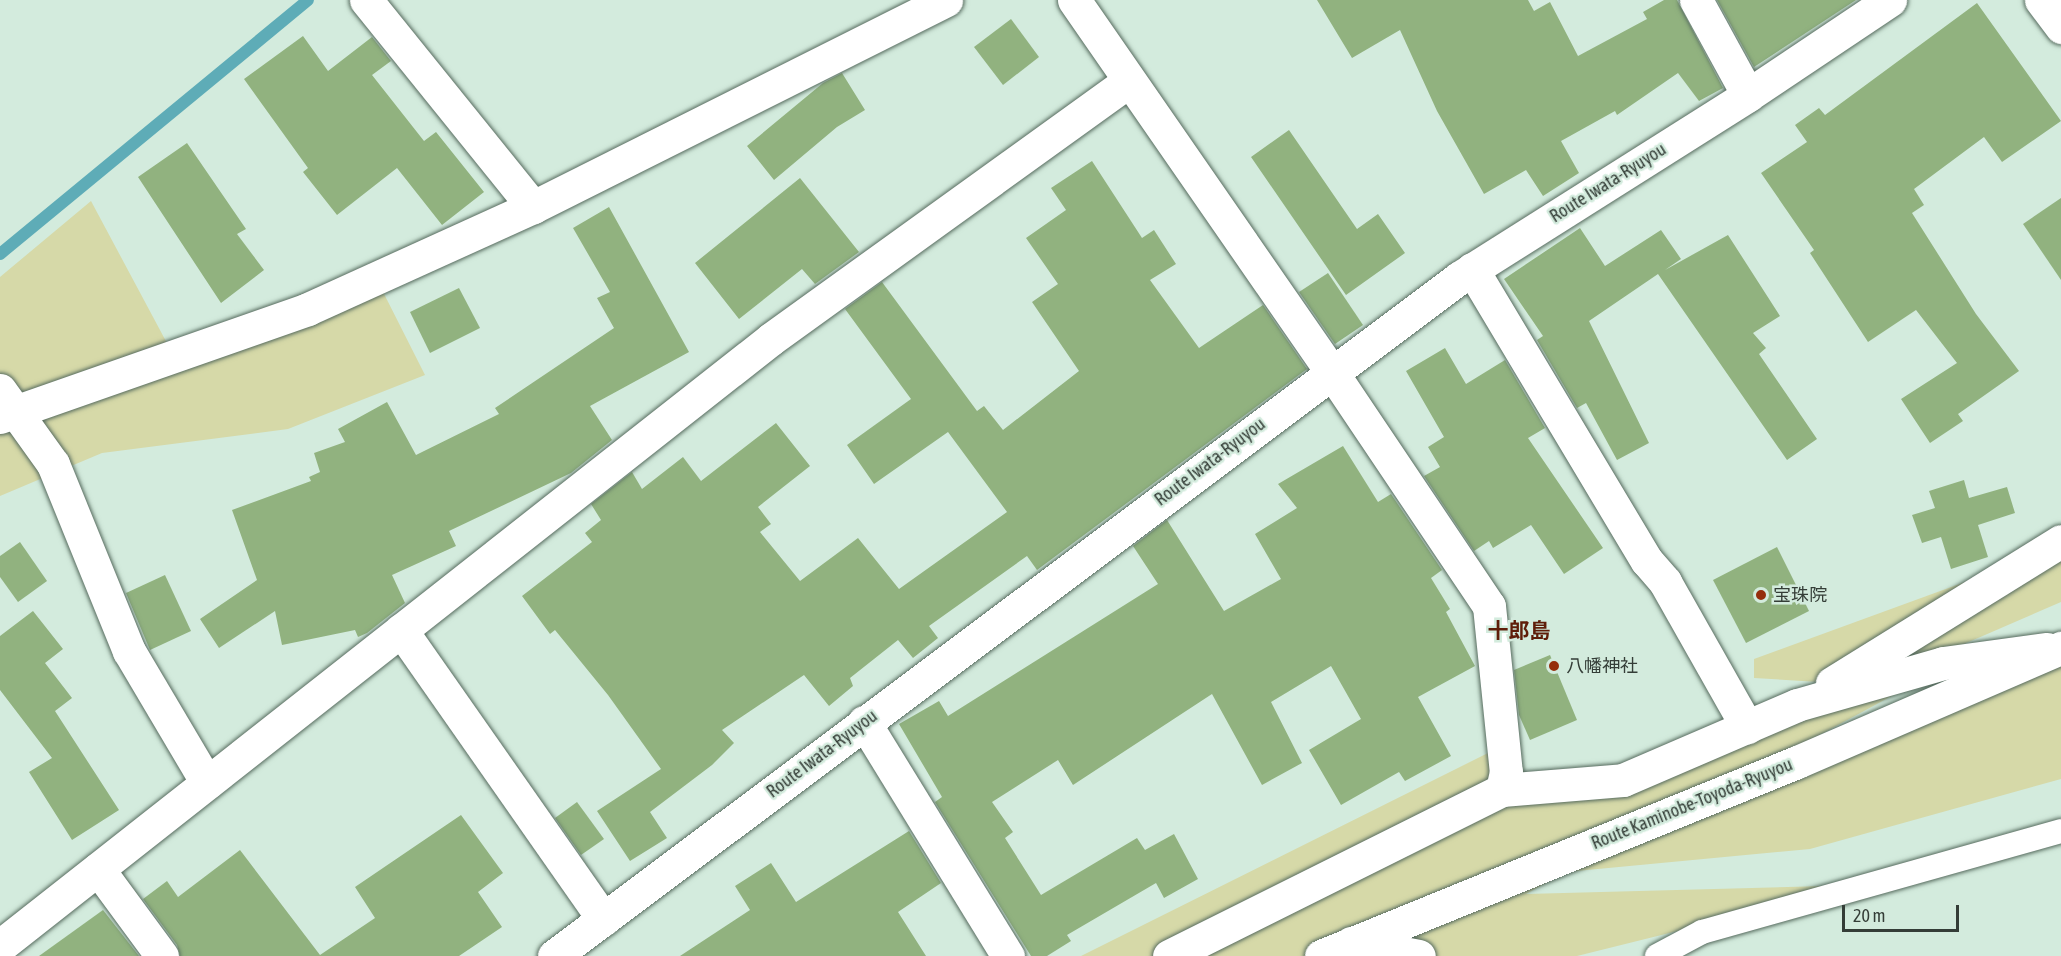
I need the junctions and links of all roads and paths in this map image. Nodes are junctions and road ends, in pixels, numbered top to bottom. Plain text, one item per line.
1 (366, 0) edge
2 (946, 0) edge
3 (1074, 0) edge
4 (1696, 0) edge
5 (1890, 0) edge
6 (2041, 0) edge
7 (2061, 27) edge
8 (1129, 81) junction
9 (1748, 95) junction
10 (533, 207) junction
11 (1472, 269) junction
12 (1331, 371) junction
13 (5, 406) edge
14 (2061, 541) edge
15 (401, 630) junction
16 (2061, 648) edge
17 (1797, 705) junction
18 (864, 722) junction
19 (1747, 726) junction
20 (207, 783) junction
21 (1502, 790) junction
22 (2061, 831) edge
23 (98, 869) junction
24 (580, 942) edge
25 (1351, 943) junction
26 (0, 946) edge
27 (162, 956) edge
28 (1008, 956) edge
29 (1169, 956) edge
30 (1322, 956) edge
31 (1419, 956) edge
32 (1657, 956) edge

1 - 10 street
2 - 10 street
3 - 8 street
4 - 9 street
5 - 9 street, Route Iwata-Ryuyou
6 - 7 street
8 - 12 street
8 - 15 street
9 - 11 street, Route Iwata-Ryuyou
10 - 13 street
11 - 12 street, Route Iwata-Ryuyou
11 - 19 street
12 - 18 street, Route Iwata-Ryuyou
12 - 21 street
13 - 20 street
14 - 17 street
15 - 20 street
15 - 24 street
16 - 17 street
16 - 25 street, Route Kaminobe-Toyoda-Ryuyou
17 - 19 street
18 - 24 street, Route Iwata-Ryuyou
18 - 28 street
19 - 21 street
20 - 23 street
21 - 29 street
22 - 32 lane
23 - 26 street
23 - 27 street
25 - 30 street, Route Kaminobe-Toyoda-Ryuyou
25 - 31 street

